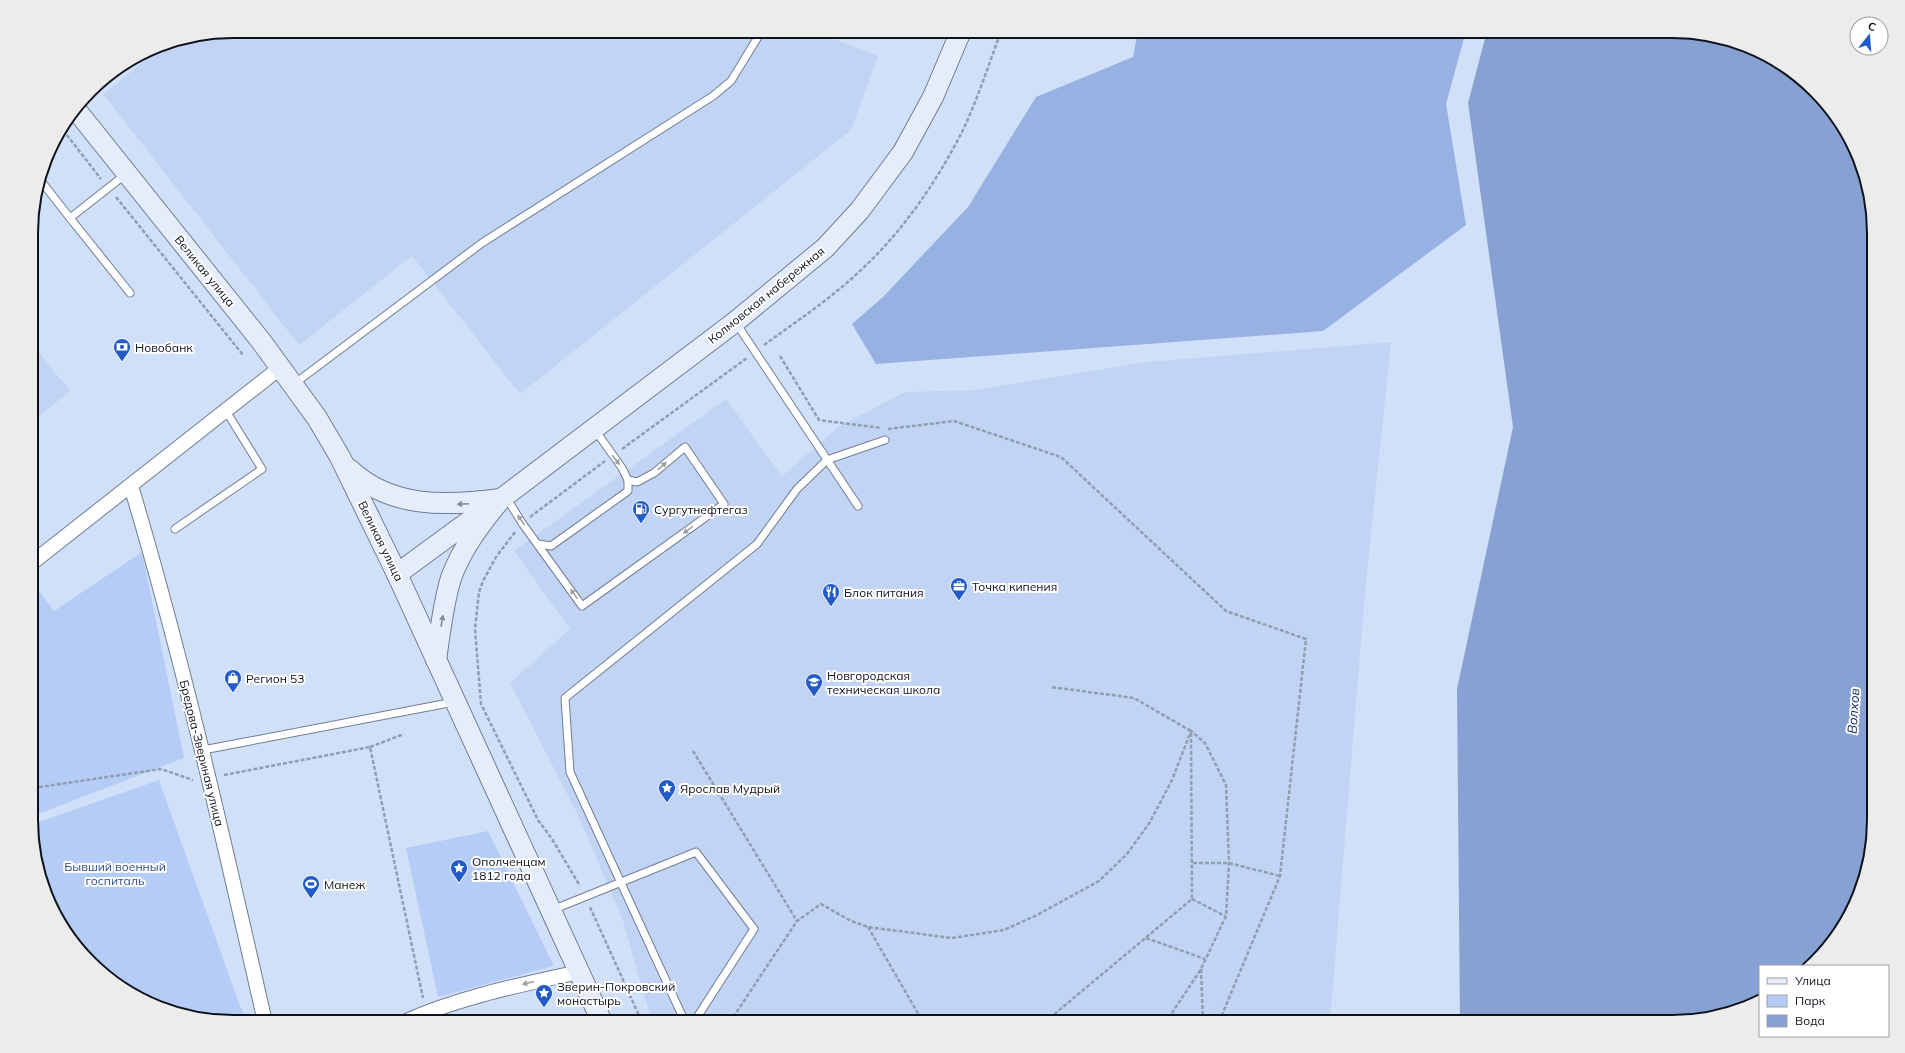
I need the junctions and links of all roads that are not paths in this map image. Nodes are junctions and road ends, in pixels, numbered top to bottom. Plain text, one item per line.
1 (757, 38) edge
2 (958, 38) edge
3 (79, 113) edge
4 (126, 174) junction
5 (44, 185) edge
6 (70, 218) junction
7 (130, 293) dead end
8 (735, 322) junction
9 (281, 367) junction
10 (294, 384) junction
11 (226, 411) junction
12 (594, 428) junction
13 (885, 440) dead end
14 (340, 456) junction
15 (827, 460) junction
16 (628, 480) junction
17 (131, 486) junction
18 (503, 497) junction
19 (858, 506) dead end
20 (175, 529) dead end
21 (538, 544) junction
22 (38, 558) edge
23 (397, 574) junction
24 (436, 660) junction
25 (456, 701) junction
26 (202, 750) junction
27 (622, 882) junction
28 (551, 910) junction
29 (579, 972) junction
30 (263, 1015) edge
31 (419, 1015) edge
32 (599, 1015) edge
33 (682, 1015) edge
34 (699, 1015) edge

1 - 10 lane
2 - 8 main road, Колмовская набережная
3 - 4 main road, Великая улица
4 - 6 lane
4 - 9 main road, Великая улица
5 - 6 lane
6 - 7 lane
8 - 12 main road, Колмовская набережная
8 - 15 lane
9 - 10 main road, Великая улица
9 - 11 street
10 - 14 main road, Великая улица
11 - 17 street
11 - 20 lane
12 -> 16 lane
12 - 18 main road, Колмовская набережная
13 - 15 lane
18 -> 14 main road
14 - 23 main road, Великая улица
15 - 19 lane
15 - 27 lane
16 - 21 lane
16 -> 21 lane
17 - 22 street
17 - 26 street, Бредова-Звериная улица
21 -> 18 lane
18 - 23 main road
24 -> 18 main road
23 - 24 main road, Великая улица
24 - 25 main road, Великая улица
25 - 26 lane
25 - 28 main road, Великая улица
26 - 30 street, Бредова-Звериная улица
27 - 28 lane
27 - 33 lane
27 - 34 lane
28 - 29 main road, Великая улица
29 -> 31 street
29 - 32 main road, Великая улица

